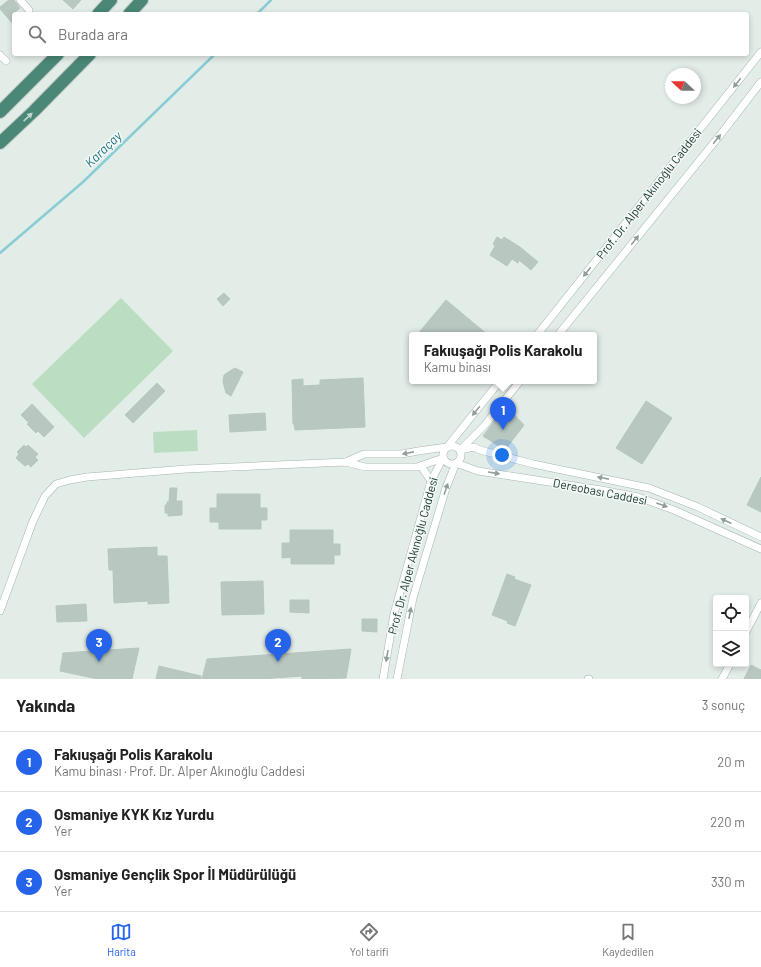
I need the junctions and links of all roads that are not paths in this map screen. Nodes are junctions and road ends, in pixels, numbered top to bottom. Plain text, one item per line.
1 (20, 0) edge
2 (111, 0) edge
3 (142, 0) edge
4 (29, 10) dead end
5 (100, 12) edge
6 (131, 12) edge
7 (761, 52) edge
8 (0, 55) edge
9 (56, 56) edge
10 (88, 56) edge
11 (6, 61) dead end
12 (761, 82) edge
13 (0, 112) edge
14 (0, 143) edge
15 (539, 332) edge
16 (560, 332) edge
17 (498, 384) edge
18 (518, 384) edge
19 (476, 434) junction
20 (474, 447) junction
21 (447, 448) junction
22 (460, 450) junction
23 (443, 458) junction
24 (346, 462) junction
25 (456, 463) junction
26 (421, 466) junction
27 (464, 466) junction
28 (451, 475) junction
29 (431, 481) junction
30 (761, 537) edge
31 (761, 549) edge
32 (761, 603) edge
33 (0, 611) edge
34 (747, 631) edge
35 (728, 667) edge
36 (383, 679) edge
37 (397, 679) edge
38 (722, 679) edge

1 - 4 street
2 - 5 highway
3 - 6 highway
7 -> 15 street, Prof. Dr. Alper Akınoğlu Caddesi
8 - 11 street
9 - 13 highway
14 -> 10 highway
16 -> 12 street, Prof. Dr. Alper Akınoğlu Caddesi
17 -> 21 street
18 - 19 street
19 - 20 street
19 - 22 street
20 - 22 street
30 -> 20 street, Dereobası Caddesi
21 - 22 street
21 - 23 street
21 -> 24 street
22 - 25 street
23 - 25 street
23 - 26 street
23 - 29 street, Prof. Dr. Alper Akınoğlu Caddesi
24 - 26 street
24 - 33 street
25 - 27 street, Dereobası Caddesi
25 - 28 street, Prof. Dr. Alper Akınoğlu Caddesi
26 - 29 street
27 - 28 street
27 -> 31 street, Dereobası Caddesi
37 -> 28 street, Prof. Dr. Alper Akınoğlu Caddesi
29 -> 36 street, Prof. Dr. Alper Akınoğlu Caddesi
32 - 34 street
35 - 38 street

